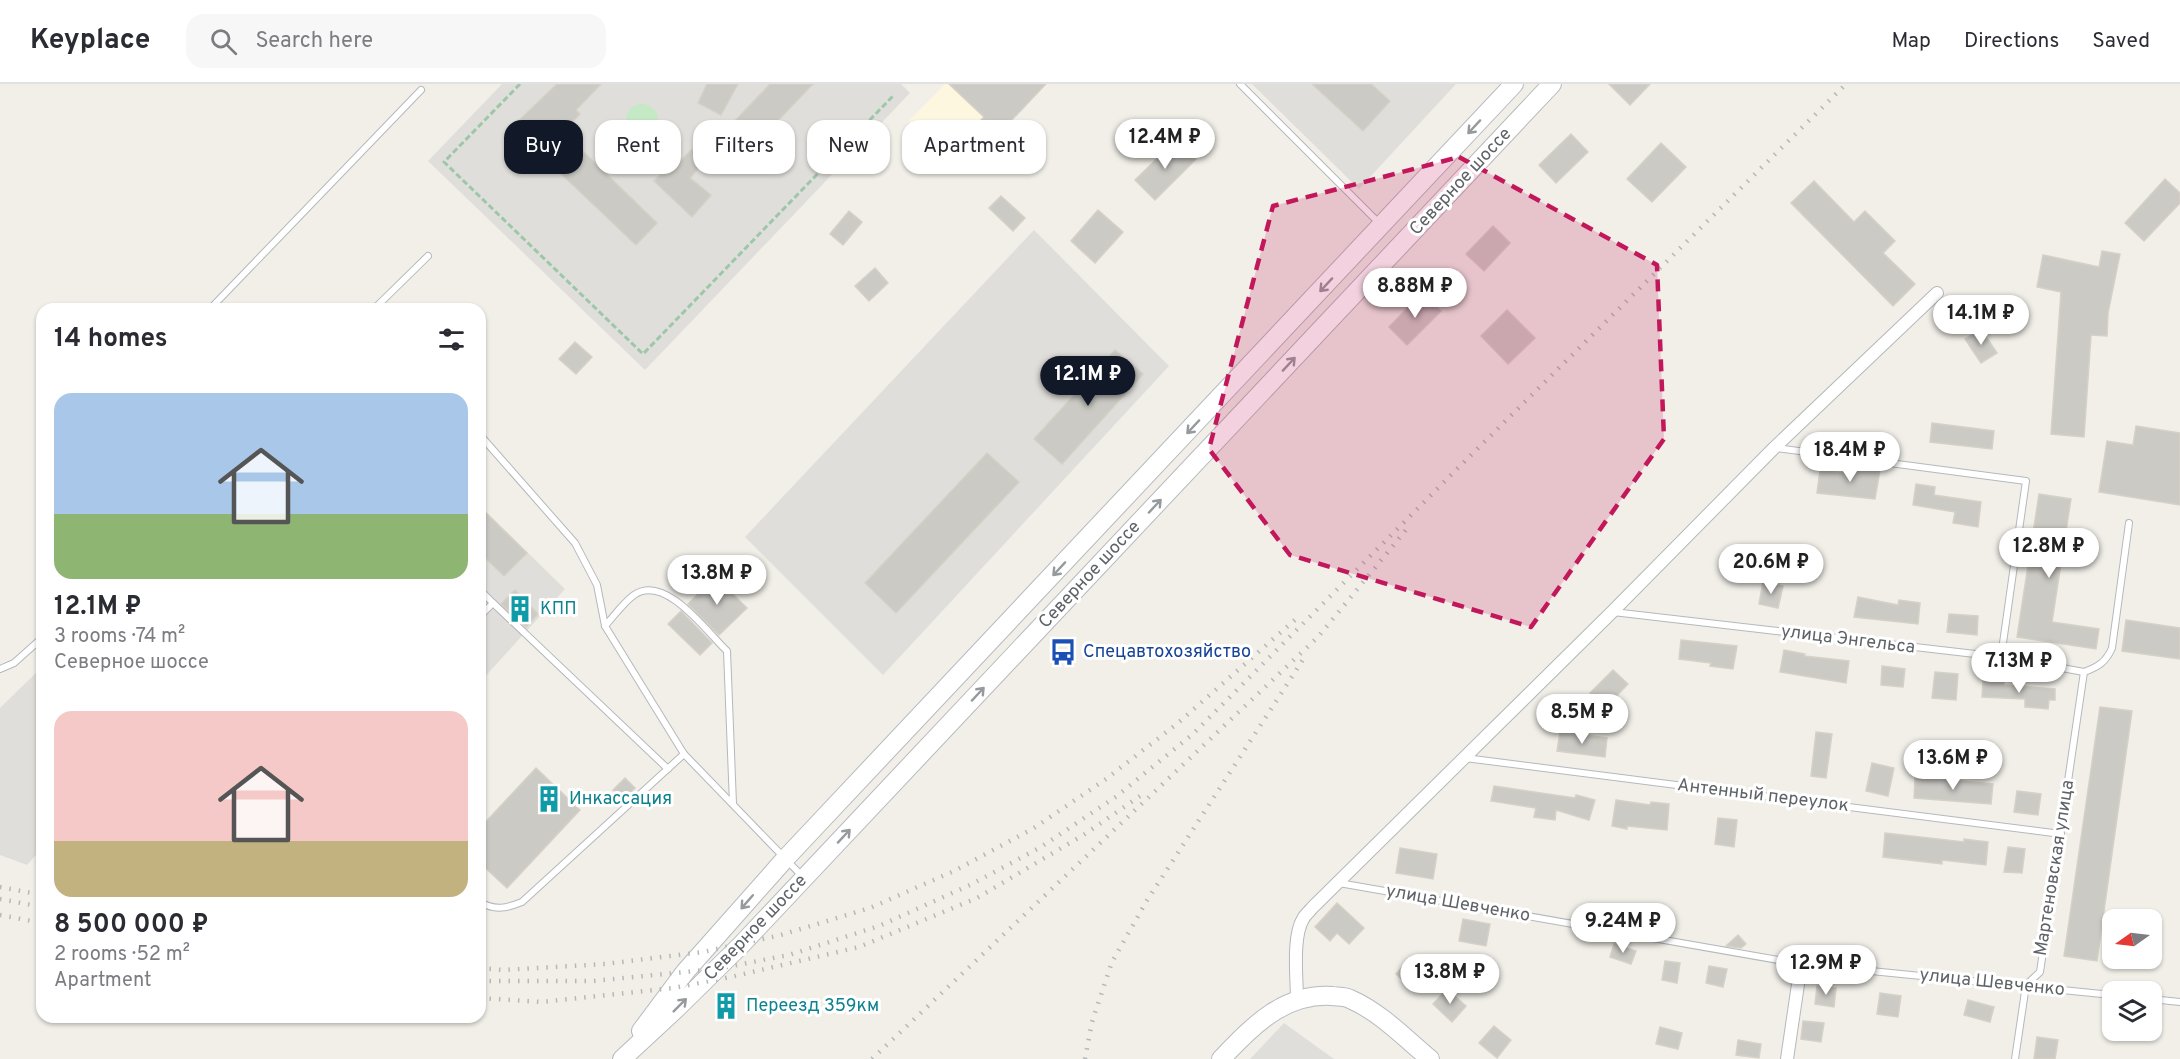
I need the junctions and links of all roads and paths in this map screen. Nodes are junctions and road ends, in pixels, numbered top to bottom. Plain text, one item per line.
1 (520, 84) edge
2 (1240, 84) edge
3 (1514, 84) edge
4 (1552, 84) edge
5 (421, 90) dead end
6 (893, 96) dead end
7 (1382, 226) junction
8 (1402, 244) junction
9 (428, 256) dead end
10 (1938, 293) dead end
11 (216, 303) edge
12 (380, 303) edge
13 (486, 442) edge
14 (1774, 448) junction
15 (2129, 523) dead end
16 (486, 597) edge
17 (493, 603) junction
18 (486, 610) edge
19 (1612, 612) junction
20 (605, 626) junction
21 (36, 643) edge
22 (2001, 657) junction
23 (0, 669) edge
24 (2084, 672) junction
25 (684, 754) junction
26 (1465, 758) junction
27 (668, 769) junction
28 (733, 805) junction
29 (2061, 834) junction
30 (785, 859) junction
31 (804, 878) junction
32 (1339, 883) junction
33 (486, 906) edge
34 (1801, 964) junction
35 (2026, 986) junction
36 (2102, 994) edge
37 (1297, 1000) junction
38 (2162, 1000) edge
39 (2180, 1002) edge
40 (621, 1059) edge
41 (1221, 1059) edge
42 (1430, 1059) edge
43 (1787, 1059) edge
44 (2015, 1059) edge

1 - 6 path
2 - 7 lane
3 -> 7 main road, Северное шоссе
4 - 8 main road, Северное шоссе
5 - 11 lane
7 - 8 main road
7 -> 30 main road, Северное шоссе
31 -> 8 main road, Северное шоссе
9 - 12 lane
10 - 14 street
13 - 20 lane
14 - 19 street
14 - 22 lane
15 - 24 lane
16 - 17 lane
17 - 18 lane
17 - 27 lane
19 - 22 lane, улица Энгельса
19 - 26 street
20 - 25 lane
20 - 28 lane
21 - 23 lane
22 - 24 lane, улица Энгельса
24 - 29 lane, Мартеновская улица
25 - 27 lane
25 - 28 lane
26 - 29 lane, Антенный переулок
26 - 32 street
27 - 33 lane
28 - 30 lane
29 - 35 lane, Мартеновская улица
30 - 31 lane
30 -> 40 main road, Северное шоссе
40 -> 31 main road, Северное шоссе
32 - 34 lane, улица Шевченко
32 - 37 street
34 - 35 lane, улица Шевченко
34 - 43 street
35 - 36 lane, улица Шевченко
35 - 44 lane, Мартеновская улица
37 - 41 main road
37 - 42 main road
38 - 39 lane

